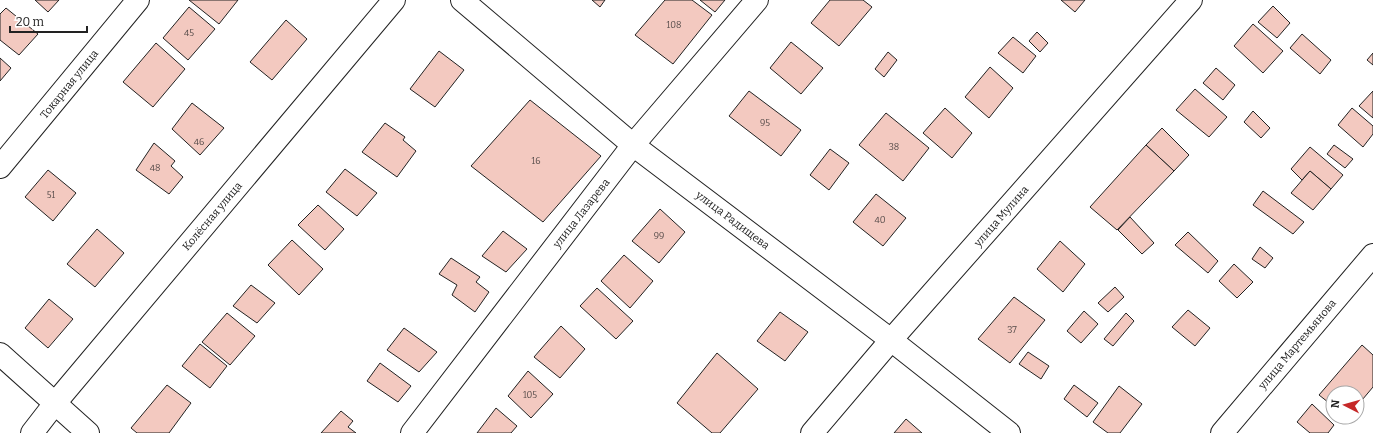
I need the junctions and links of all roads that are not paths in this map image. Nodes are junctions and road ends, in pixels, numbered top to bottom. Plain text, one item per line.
1 (138, 0) edge
2 (394, 0) edge
3 (462, 0) edge
4 (757, 0) edge
5 (1191, 0) edge
6 (633, 145) junction
7 (0, 167) edge
8 (1373, 255) edge
9 (891, 340) junction
10 (0, 354) edge
11 (56, 402) junction
12 (32, 433) edge
13 (88, 433) edge
14 (412, 433) edge
15 (812, 433) edge
16 (1010, 433) edge
17 (1222, 433) edge

1 - 7 street, Токарная улица
2 - 11 street, Колёсная улица
3 - 6 street, улица Радищева
4 - 6 street, улица Лазарева
5 - 9 street, улица Мулина
6 - 9 street, улица Радищева
6 - 14 street, улица Лазарева
8 - 17 street, улица Мартемьянова
9 - 15 street, улица Мулина
9 - 16 street, улица Радищева
10 - 11 street
11 - 12 street, Колёсная улица
11 - 13 street

